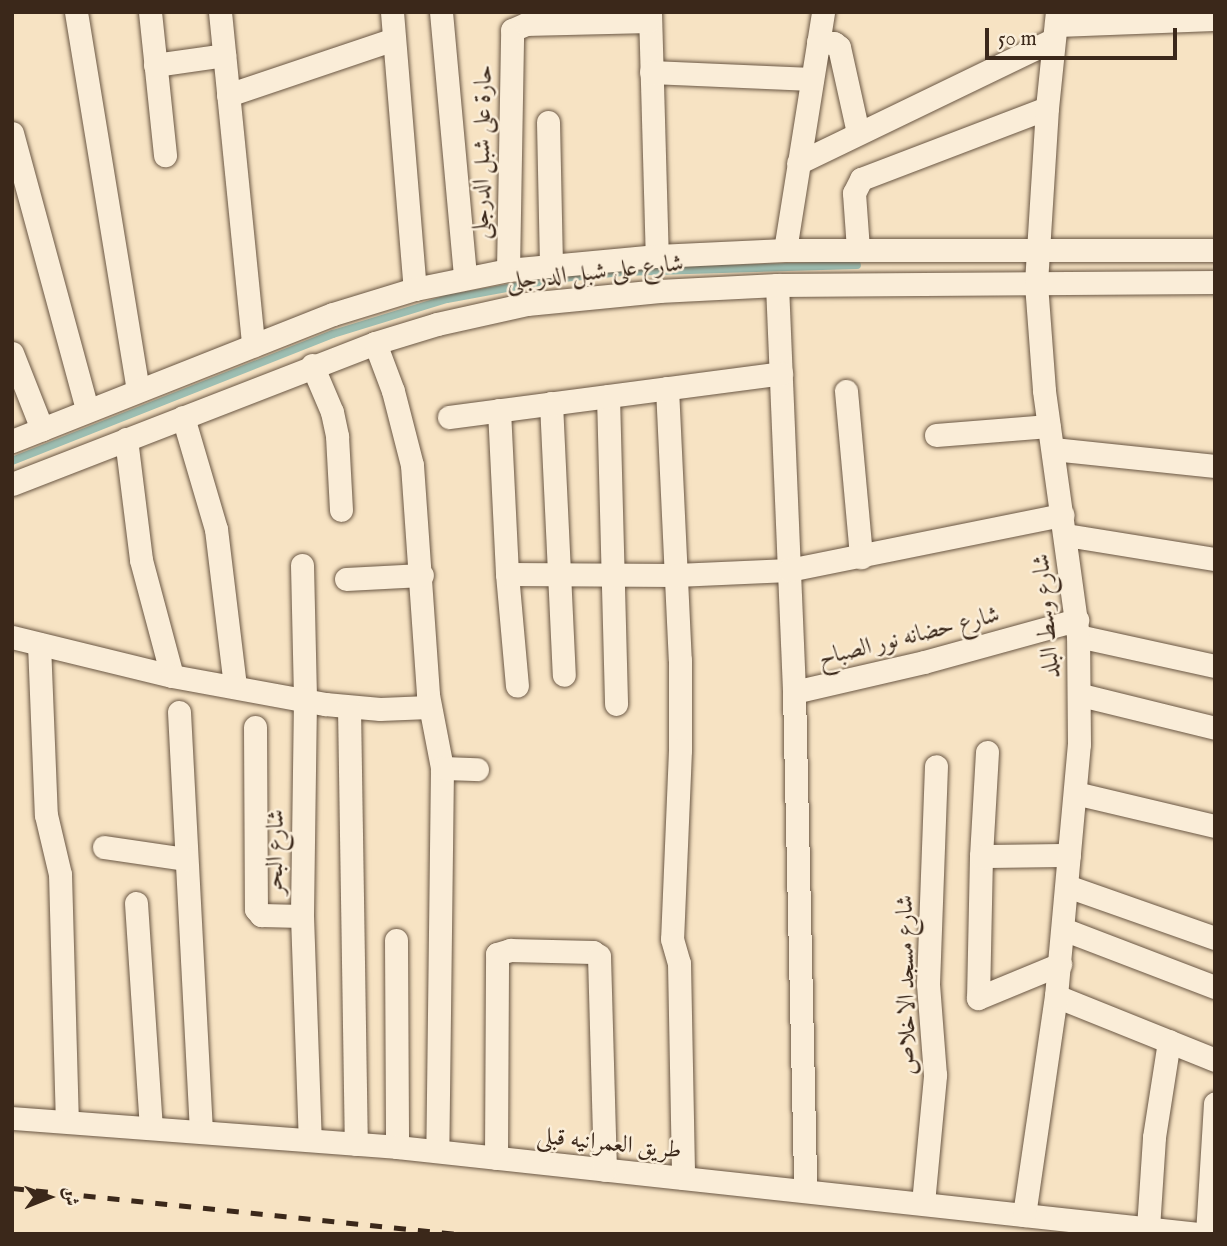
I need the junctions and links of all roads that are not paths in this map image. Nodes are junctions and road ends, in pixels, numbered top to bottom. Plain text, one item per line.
1 (76, 12) edge
2 (150, 12) edge
3 (220, 12) edge
4 (392, 12) edge
5 (441, 12) edge
6 (823, 12) edge
7 (650, 16) edge
8 (564, 18) edge
9 (1215, 19) edge
10 (521, 24) edge
11 (1055, 26) edge
12 (394, 39) junction
13 (818, 42) junction
14 (224, 55) junction
15 (155, 65) junction
16 (651, 72) junction
17 (812, 79) junction
18 (228, 95) junction
19 (1047, 108) junction
20 (548, 122) dead end
21 (12, 133) edge
22 (858, 133) junction
23 (165, 155) dead end
24 (798, 163) junction
25 (858, 249) junction
26 (785, 250) junction
27 (1215, 250) edge
28 (1037, 251) junction
29 (657, 256) junction
30 (551, 264) junction
31 (508, 270) junction
32 (465, 278) junction
33 (1215, 282) edge
34 (1036, 283) junction
35 (777, 285) junction
36 (415, 289) junction
37 (375, 343) junction
38 (253, 345) junction
39 (12, 353) edge
40 (312, 365) junction
41 (781, 373) junction
42 (667, 388) junction
43 (138, 390) junction
44 (846, 391) dead end
45 (608, 396) junction
46 (551, 403) junction
47 (87, 410) junction
48 (499, 410) junction
49 (183, 417) junction
50 (449, 417) dead end
51 (1049, 426) junction
52 (42, 429) junction
53 (936, 435) dead end
54 (126, 439) junction
55 (12, 441) edge
56 (1053, 449) junction
57 (1215, 466) edge
58 (12, 484) edge
59 (341, 510) dead end
60 (1064, 525) junction
61 (861, 557) junction
62 (1215, 559) edge
63 (302, 565) dead end
64 (789, 570) junction
65 (506, 574) junction
66 (422, 575) junction
67 (561, 575) junction
68 (676, 575) junction
69 (612, 576) junction
70 (346, 579) dead end
71 (1078, 628) junction
72 (12, 637) edge
73 (39, 644) junction
74 (1215, 666) edge
75 (564, 675) dead end
76 (172, 676) junction
77 (517, 686) dead end
78 (235, 687) junction
79 (794, 692) junction
80 (1081, 695) junction
81 (305, 699) junction
82 (615, 705) dead end
83 (349, 707) junction
84 (429, 707) junction
85 (179, 712) dead end
86 (255, 727) dead end
87 (1215, 728) edge
88 (987, 752) dead end
89 (936, 766) dead end
90 (442, 768) junction
91 (478, 769) dead end
92 (1075, 793) junction
93 (1215, 826) edge
94 (104, 847) dead end
95 (1069, 855) junction
96 (981, 856) junction
97 (185, 859) junction
98 (1067, 887) junction
99 (136, 903) dead end
100 (302, 916) junction
101 (1063, 929) junction
102 (1215, 938) edge
103 (396, 940) dead end
104 (1060, 964) junction
105 (1215, 987) edge
106 (1056, 996) junction
107 (1169, 1041) junction
108 (1215, 1060) edge
109 (1215, 1103) edge
110 (12, 1118) edge
111 (67, 1121) junction
112 (151, 1127) junction
113 (201, 1131) junction
114 (310, 1140) junction
115 (356, 1143) junction
116 (397, 1147) junction
117 (437, 1151) junction
118 (496, 1158) junction
119 (605, 1170) junction
120 (683, 1178) junction
121 (805, 1190) junction
122 (923, 1203) junction
123 (1024, 1214) junction
124 (1148, 1228) junction
125 (1198, 1234) edge
126 (1208, 1234) edge

1 - 43 street
2 - 15 street
3 - 14 street
4 - 12 street
5 - 32 street
6 - 13 street
7 - 8 street
7 - 16 street
8 - 10 street
9 - 11 street
10 - 31 street, حارة على شبل الدرجلى
11 - 19 street, شارع وسط البلد
11 - 22 street
12 - 18 street
12 - 36 street
13 - 17 street
13 - 22 street
14 - 15 street
14 - 18 street
15 - 23 street
16 - 17 street
16 - 29 street
17 - 24 street
18 - 38 street
19 - 25 street
19 - 28 street, شارع وسط البلد
20 - 30 street
21 - 47 street
22 - 24 street
24 - 26 street
25 - 26 street, شارع على شبل الدرجلى
25 - 28 street, شارع على شبل الدرجلى
26 - 29 street, شارع على شبل الدرجلى
27 - 28 street, شارع على شبل الدرجلى
28 - 34 street, شارع وسط البلد
29 - 30 street, شارع على شبل الدرجلى
30 - 31 street, شارع على شبل الدرجلى
31 - 32 street, شارع على شبل الدرجلى
32 - 36 street, شارع على شبل الدرجلى
33 - 34 street, شارع على شبل الدرجلى
34 - 35 street, شارع على شبل الدرجلى
34 - 51 street, شارع وسط البلد
35 - 37 street, شارع على شبل الدرجلى
35 - 41 street
36 - 38 street, شارع على شبل الدرجلى
37 - 40 street, شارع على شبل الدرجلى
37 - 66 street
38 - 43 street, شارع على شبل الدرجلى
39 - 52 street
40 - 49 street, شارع على شبل الدرجلى
40 - 59 street
41 - 42 street
41 - 64 street
42 - 45 street
42 - 68 street
43 - 47 street, شارع على شبل الدرجلى
44 - 61 street
45 - 46 street
45 - 69 street
46 - 48 street
46 - 67 street
47 - 52 street, شارع على شبل الدرجلى
48 - 50 street
48 - 65 street
49 - 54 street, شارع على شبل الدرجلى
49 - 78 street
51 - 53 street
51 - 56 street, شارع وسط البلد
52 - 55 street, شارع على شبل الدرجلى
54 - 58 street, شارع على شبل الدرجلى
54 - 76 street
56 - 57 street
56 - 60 street, شارع وسط البلد
60 - 61 street
60 - 62 street
60 - 71 street, شارع وسط البلد
61 - 64 street
63 - 81 street, شارع البحر
64 - 68 street
64 - 79 street
65 - 67 street
65 - 77 street
66 - 70 street
66 - 84 street
67 - 69 street
67 - 75 street
68 - 69 street
68 - 120 street
69 - 82 street
71 - 74 street
71 - 79 street, شارع حضانه نور الصباح
71 - 80 street, شارع وسط البلد
72 - 73 street
73 - 76 street
73 - 111 street
76 - 78 street
78 - 81 street
79 - 121 street
80 - 87 street
80 - 92 street, شارع وسط البلد
81 - 83 street
81 - 100 street, شارع البحر
83 - 84 street
83 - 115 street
84 - 90 street
85 - 97 street
86 - 100 street
88 - 96 street
89 - 122 street, شارع مسجد الاخلاص
90 - 91 street
90 - 117 street
92 - 93 street
92 - 95 street, شارع وسط البلد
94 - 97 street
95 - 96 street
95 - 98 street, شارع وسط البلد
96 - 104 street
97 - 113 street
98 - 101 street, شارع وسط البلد
98 - 102 street
99 - 112 street
100 - 114 street, شارع البحر
101 - 104 street, شارع وسط البلد
101 - 105 street
103 - 116 street
104 - 106 street, شارع وسط البلد
106 - 107 street
106 - 123 street, شارع وسط البلد
107 - 108 street
107 - 124 street
109 - 126 street
110 - 111 street, طريق العمرانيه قبلى
111 - 112 street, طريق العمرانيه قبلى
112 - 113 street, طريق العمرانيه قبلى
113 - 114 street, طريق العمرانيه قبلى
114 - 115 street, طريق العمرانيه قبلى
115 - 116 street, طريق العمرانيه قبلى
116 - 117 street, طريق العمرانيه قبلى
117 - 118 street, طريق العمرانيه قبلى
118 - 119 street, طريق العمرانيه قبلى
118 - 119 street
119 - 120 street, طريق العمرانيه قبلى
120 - 121 street, طريق العمرانيه قبلى
121 - 122 street, طريق العمرانيه قبلى
122 - 123 street, طريق العمرانيه قبلى
123 - 124 street, طريق العمرانيه قبلى
124 - 125 street, طريق العمرانيه قبلى

